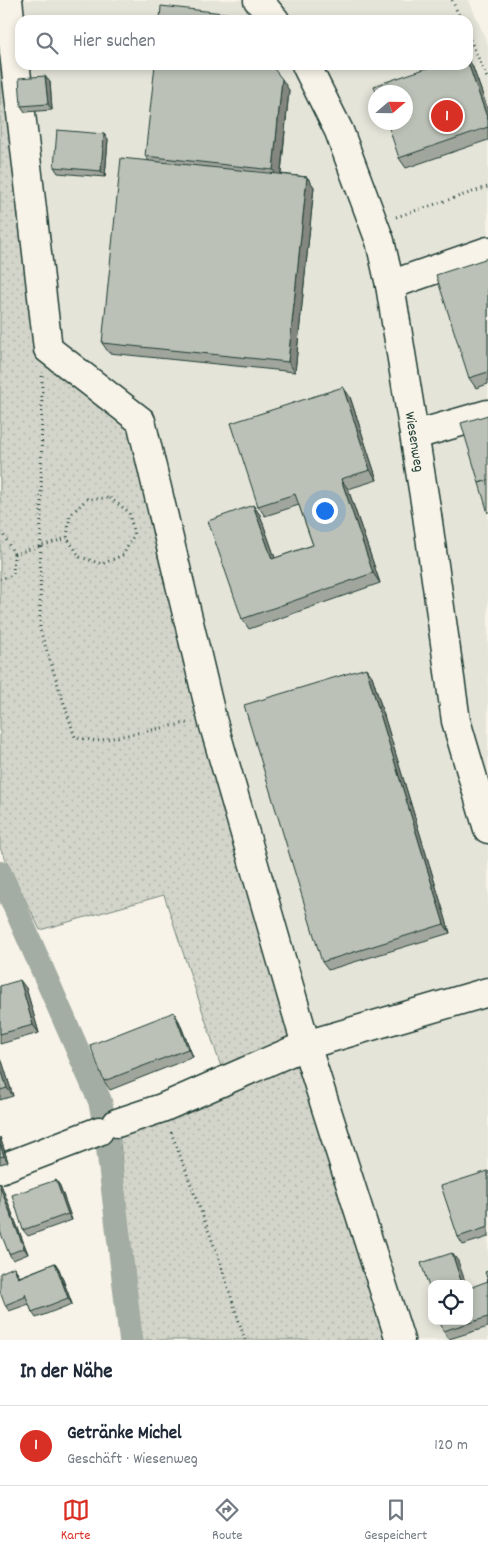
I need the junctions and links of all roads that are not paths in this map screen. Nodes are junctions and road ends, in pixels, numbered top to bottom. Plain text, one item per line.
1 (8, 0) edge
2 (258, 0) edge
3 (272, 15) edge
4 (15, 61) edge
5 (16, 70) edge
6 (308, 70) edge
7 (488, 251) edge
8 (390, 285) junction
9 (488, 414) edge
10 (414, 436) junction
11 (488, 829) edge
12 (488, 992) edge
13 (306, 1045) junction
14 (0, 1169) edge
15 (400, 1340) edge

1 - 4 street
2 - 3 street
5 - 13 street
6 - 8 street, Wiesenweg
7 - 8 street
8 - 10 street, Wiesenweg
9 - 10 street
10 - 11 street, Wiesenweg
12 - 13 street
13 - 14 street
13 - 15 street

